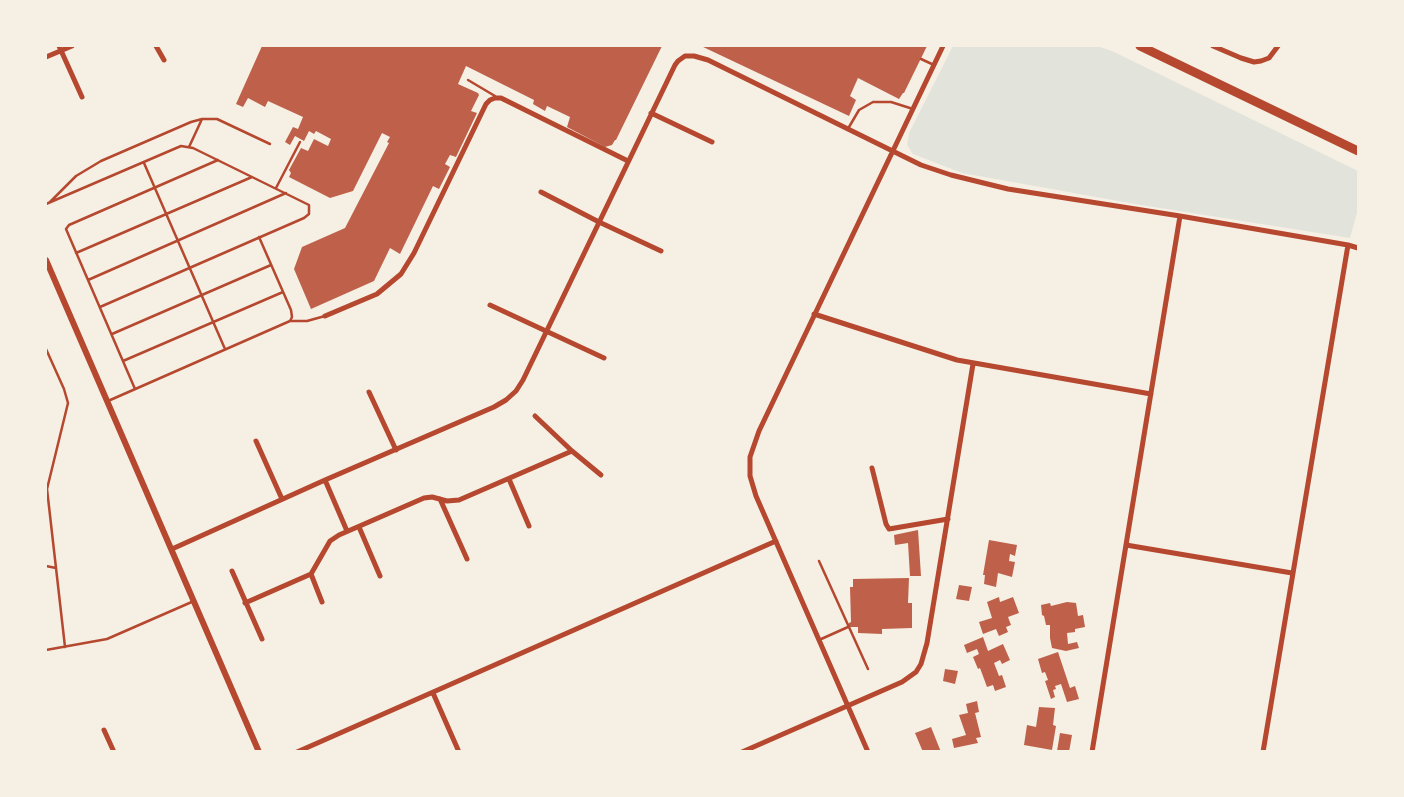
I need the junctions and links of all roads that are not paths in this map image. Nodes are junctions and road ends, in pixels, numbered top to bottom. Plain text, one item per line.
1 (72, 46) edge
2 (156, 46) edge
3 (943, 46) edge
4 (1140, 46) edge
5 (1213, 46) edge
6 (1278, 46) edge
7 (60, 48) edge
8 (46, 57) edge
9 (921, 59) dead end
10 (164, 60) dead end
11 (934, 65) junction
12 (468, 80) dead end
13 (82, 97) dead end
14 (498, 98) junction
15 (913, 109) junction
16 (651, 113) junction
17 (202, 119) junction
18 (849, 128) junction
19 (300, 142) dead end
20 (712, 142) dead end
21 (270, 144) dead end
22 (189, 147) junction
23 (893, 150) junction
24 (1359, 151) edge
25 (218, 160) junction
26 (628, 161) junction
27 (144, 162) junction
28 (253, 177) junction
29 (155, 188) junction
30 (276, 188) junction
31 (541, 192) dead end
32 (286, 193) junction
33 (47, 203) edge
34 (167, 215) junction
35 (1180, 216) junction
36 (599, 222) junction
37 (259, 237) junction
38 (178, 241) junction
39 (1348, 245) junction
40 (1359, 248) edge
41 (661, 251) dead end
42 (76, 253) junction
43 (46, 260) edge
44 (271, 265) junction
45 (190, 268) junction
46 (88, 280) junction
47 (283, 292) junction
48 (202, 295) junction
49 (490, 305) dead end
50 (100, 307) junction
51 (814, 314) junction
52 (325, 316) joint
53 (290, 321) junction
54 (213, 322) junction
55 (546, 331) junction
56 (111, 334) junction
57 (46, 349) edge
58 (225, 349) junction
59 (604, 358) dead end
60 (123, 361) junction
61 (973, 364) junction
62 (135, 389) junction
63 (369, 392) dead end
64 (1151, 394) junction
65 (107, 401) junction
66 (535, 416) dead end
67 (256, 441) dead end
68 (396, 450) junction
69 (572, 451) junction
70 (872, 468) dead end
71 (601, 475) dead end
72 (509, 479) junction
73 (325, 480) junction
74 (282, 499) junction
75 (440, 499) junction
76 (948, 519) junction
77 (529, 526) dead end
78 (359, 527) junction
79 (347, 531) junction
80 (776, 541) junction
81 (1126, 545) junction
82 (172, 549) junction
83 (467, 559) dead end
84 (819, 561) dead end
85 (46, 566) edge
86 (56, 568) junction
87 (232, 571) dead end
88 (1292, 573) junction
89 (311, 574) junction
90 (380, 576) dead end
91 (194, 601) junction
92 (323, 602) dead end
93 (245, 603) junction
94 (849, 627) junction
95 (262, 639) dead end
96 (820, 640) junction
97 (65, 647) junction
98 (46, 650) edge
99 (868, 669) dead end
100 (433, 692) junction
101 (848, 706) junction
102 (104, 730) dead end
103 (114, 751) edge
104 (259, 751) edge
105 (297, 751) edge
106 (459, 751) edge
107 (742, 751) edge
108 (868, 751) edge
109 (1092, 751) edge
110 (1263, 751) edge

1 - 7 street
2 - 10 street
3 - 11 street
4 - 24 highway
5 - 6 street
7 - 8 street
7 - 13 street
9 - 11 lane
11 - 15 street
12 - 14 lane
14 - 26 street
14 - 52 street
15 - 18 lane
15 - 23 street
16 - 18 street
16 - 20 street
16 - 26 street
17 - 21 lane
17 - 22 lane
17 - 33 lane
18 - 23 street
19 - 30 lane
22 - 25 lane
22 - 27 lane
23 - 35 street
23 - 51 street
25 - 28 lane
25 - 29 lane
26 - 36 street
27 - 29 lane
27 - 33 lane
28 - 30 lane
28 - 34 lane
29 - 34 lane
29 - 42 lane
30 - 32 lane
31 - 36 street
32 - 37 lane
32 - 38 lane
34 - 38 lane
34 - 42 lane
35 - 39 street
35 - 64 street
36 - 41 street
36 - 55 street
37 - 44 lane
37 - 45 lane
38 - 45 lane
38 - 46 lane
39 - 40 street
39 - 88 street
42 - 46 lane
43 - 65 street
44 - 47 lane
44 - 48 lane
45 - 48 lane
45 - 50 lane
46 - 50 lane
47 - 53 lane
47 - 54 lane
48 - 54 lane
48 - 56 lane
49 - 55 street
50 - 56 lane
51 - 61 street
51 - 80 street
52 - 53 lane
53 - 58 lane
54 - 58 lane
54 - 60 lane
55 - 59 street
55 - 68 street
56 - 60 lane
57 - 86 lane
58 - 62 lane
60 - 62 lane
61 - 64 street
61 - 76 street
62 - 65 lane
63 - 68 street
64 - 81 street
65 - 82 street
66 - 69 street
67 - 74 street
68 - 73 street
69 - 71 street
69 - 72 street
70 - 76 street
72 - 75 street
72 - 77 street
73 - 74 street
73 - 79 street
74 - 82 street
75 - 78 street
75 - 83 street
76 - 101 street
78 - 79 street
78 - 90 street
79 - 89 street
80 - 96 street
80 - 100 street
81 - 88 street
81 - 109 street
82 - 91 street
84 - 94 lane
85 - 86 lane
86 - 97 lane
87 - 93 street
88 - 110 street
89 - 92 street
89 - 93 street
91 - 97 lane
91 - 104 street
93 - 95 street
94 - 96 lane
94 - 99 lane
96 - 101 street
97 - 98 lane
100 - 105 street
100 - 106 street
101 - 107 street
101 - 108 street
102 - 103 street

